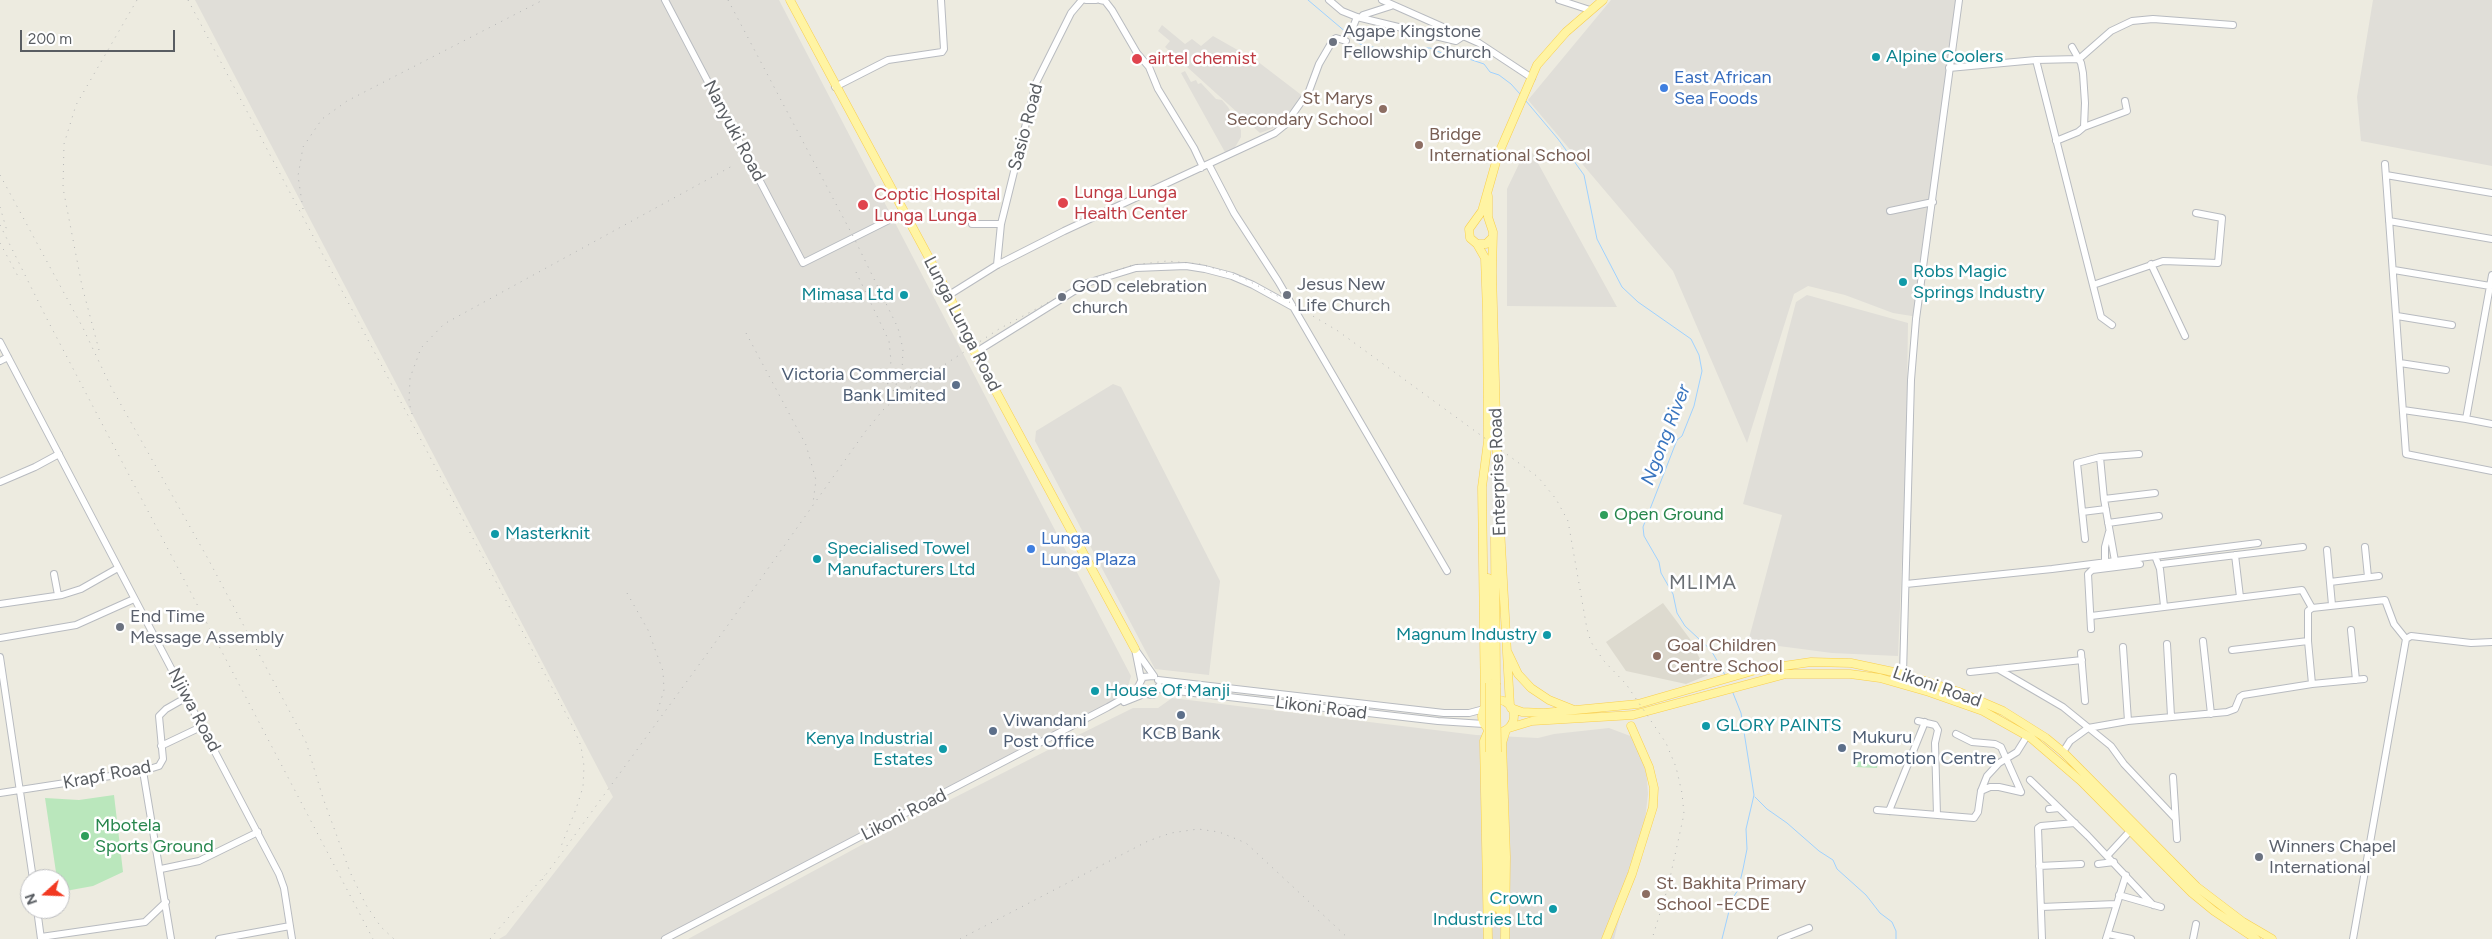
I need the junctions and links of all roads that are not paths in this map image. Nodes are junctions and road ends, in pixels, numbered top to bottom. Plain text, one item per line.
1 (665, 0) edge
2 (790, 0) edge
3 (941, 0) edge
4 (1084, 0) edge
5 (1096, 0) edge
6 (1100, 0) edge
7 (1329, 0) edge
8 (1382, 0) edge
9 (1559, 0) edge
10 (1603, 0) edge
11 (1959, 0) edge
12 (1391, 6) junction
13 (1590, 10) junction
14 (1359, 18) junction
15 (2233, 25) dead end
16 (1351, 32) dead end
17 (1462, 37) junction
18 (1346, 41) dead end
19 (2072, 47) dead end
20 (2079, 58) junction
21 (2036, 60) junction
22 (1949, 68) junction
23 (1532, 78) junction
24 (835, 87) junction
25 (2125, 101) dead end
26 (2084, 127) junction
27 (2056, 141) junction
28 (2385, 164) dead end
29 (1208, 165) junction
30 (1201, 168) junction
31 (2386, 175) junction
32 (2492, 193) edge
33 (1488, 196) junction
34 (1933, 202) junction
35 (1890, 211) dead end
36 (903, 213) junction
37 (2196, 213) dead end
38 (1476, 220) junction
39 (2389, 221) junction
40 (972, 224) dead end
41 (1001, 224) junction
42 (1490, 224) junction
43 (1492, 238) junction
44 (2492, 239) edge
45 (1477, 244) junction
46 (998, 264) junction
47 (2152, 264) junction
48 (2394, 270) junction
49 (2492, 275) edge
50 (2093, 285) junction
51 (2490, 286) junction
52 (949, 295) junction
53 (1293, 307) junction
54 (2489, 310) edge
55 (2397, 316) junction
56 (2112, 325) dead end
57 (2452, 325) dead end
58 (2185, 336) dead end
59 (0, 342) edge
60 (976, 352) junction
61 (8, 357) junction
62 (0, 361) edge
63 (2400, 362) junction
64 (2446, 370) dead end
65 (2403, 410) junction
66 (2466, 419) junction
67 (2492, 424) edge
68 (59, 454) junction
69 (2139, 454) dead end
70 (2100, 457) junction
71 (2492, 471) edge
72 (0, 482) edge
73 (1482, 487) junction
74 (1498, 492) junction
75 (2155, 492) dead end
76 (2104, 499) junction
77 (2106, 510) junction
78 (2082, 512) junction
79 (2159, 516) dead end
80 (2108, 523) junction
81 (2109, 532) junction
82 (2085, 539) dead end
83 (2258, 543) dead end
84 (2303, 547) dead end
85 (2365, 547) dead end
86 (2327, 550) dead end
87 (2235, 554) junction
88 (2158, 555) junction
89 (2115, 561) junction
90 (2105, 562) junction
91 (2140, 564) dead end
92 (2161, 567) junction
93 (118, 568) junction
94 (1447, 571) dead end
95 (54, 574) dead end
96 (2379, 576) dead end
97 (2368, 577) junction
98 (2330, 582) junction
99 (1906, 584) junction
100 (58, 595) junction
101 (2240, 596) junction
102 (134, 598) junction
103 (0, 604) edge
104 (2332, 605) junction
105 (2164, 606) junction
106 (2312, 608) junction
107 (2090, 616) junction
108 (2091, 629) dead end
109 (2351, 630) dead end
110 (0, 638) edge
111 (2406, 639) junction
112 (1505, 641) junction
113 (2203, 641) dead end
114 (2308, 641) junction
115 (2492, 642) edge
116 (2167, 644) dead end
117 (2124, 647) dead end
118 (1135, 649) junction
119 (2232, 650) dead end
120 (0, 657) edge
121 (1998, 669) junction
122 (1970, 672) dead end
123 (1903, 674) junction
124 (1155, 678) junction
125 (2364, 679) dead end
126 (2356, 680) junction
127 (1140, 682) junction
128 (2312, 684) junction
129 (1159, 689) junction
130 (1144, 694) junction
131 (187, 697) junction
132 (2085, 701) dead end
133 (1632, 704) junction
134 (1510, 707) junction
135 (1612, 707) junction
136 (1484, 709) junction
137 (1578, 711) junction
138 (1522, 712) junction
139 (2211, 714) junction
140 (1633, 715) junction
141 (1622, 716) junction
142 (2171, 716) junction
143 (2128, 721) junction
144 (1522, 723) junction
145 (203, 726) junction
146 (1487, 726) junction
147 (1631, 726) junction
148 (2088, 728) junction
149 (1507, 729) junction
150 (1956, 734) dead end
151 (2027, 736) junction
152 (161, 746) junction
153 (2063, 752) junction
154 (2007, 758) junction
155 (143, 771) junction
156 (2173, 778) dead end
157 (2030, 780) dead end
158 (20, 790) junction
159 (1980, 791) junction
160 (0, 793) edge
161 (2060, 808) junction
162 (1876, 810) dead end
163 (2049, 810) dead end
164 (1889, 811) junction
165 (1937, 815) junction
166 (2175, 818) junction
167 (2075, 823) junction
168 (2130, 831) junction
169 (258, 832) junction
170 (2176, 839) dead end
171 (2107, 856) junction
172 (817, 861) junction
173 (2114, 862) junction
174 (2081, 864) dead end
175 (2098, 864) dead end
176 (2039, 866) junction
177 (32, 869) edge
178 (161, 869) junction
179 (2126, 875) junction
180 (2119, 895) junction
181 (166, 902) junction
182 (2116, 904) junction
183 (2153, 905) junction
184 (2041, 907) junction
185 (2161, 907) dead end
186 (38, 919) edge
187 (1487, 922) junction
188 (1505, 924) junction
189 (2196, 924) dead end
190 (290, 926) junction
191 (1809, 928) dead end
192 (682, 937) edge
193 (2107, 937) edge
194 (41, 938) edge
195 (171, 939) edge
196 (220, 939) edge
197 (292, 939) edge
198 (665, 939) edge
199 (671, 939) edge
200 (1488, 939) edge
201 (1505, 939) edge
202 (1606, 939) edge
203 (1781, 939) edge
204 (2042, 939) edge
205 (2131, 939) edge
206 (2193, 939) edge
207 (2256, 939) edge
208 (2272, 939) edge
209 (2353, 939) edge

1 - 36 street, Nanyuki Road
2 - 24 main road, Lunga Lunga Road
3 - 24 street
4 - 5 street
4 - 41 street, Sasio Road
6 - 30 street
7 - 14 street
8 - 12 street
9 - 13 street
10 - 13 main road
11 - 22 street
12 - 14 street
12 - 17 street
13 - 23 main road
14 - 16 street
14 - 17 street
15 - 20 street
17 - 23 street
18 - 29 street
19 - 20 street
20 - 21 street
20 - 26 street
21 - 22 street
21 - 27 street
22 - 34 street
23 - 33 main road
24 - 36 main road, Lunga Lunga Road
25 - 26 street
26 - 27 street
27 - 50 street
28 - 31 street
29 - 30 street
29 - 53 street
30 - 46 street
31 - 32 street
31 - 39 street
33 - 38 main road
33 - 42 main road
34 - 35 street
34 - 99 street
36 - 52 main road, Lunga Lunga Road
37 - 47 street
38 - 42 main road
38 - 45 main road
39 - 44 street
39 - 48 street
40 - 41 street
41 - 46 street, Sasio Road
42 - 43 main road
43 - 45 main road
43 - 74 main road, Enterprise Road
45 - 73 main road, Enterprise Road
46 - 52 street
47 - 50 street
47 - 58 street
48 - 51 street
48 - 55 street
49 - 51 street
50 - 56 street
51 - 54 street
52 - 60 main road, Lunga Lunga Road
53 - 60 street
53 - 94 street
54 - 66 street
55 - 57 street
55 - 63 street
59 - 61 street, Njiwa Road
60 - 118 main road, Lunga Lunga Road
61 - 62 street
61 - 68 street, Njiwa Road
63 - 64 street
63 - 65 street
65 - 66 street
65 - 71 street
66 - 67 street
68 - 72 street
68 - 93 street, Njiwa Road
69 - 70 street
70 - 76 street
70 - 78 street
73 - 136 main road, Enterprise Road
73 - 187 main road, bridge
74 - 112 main road, Enterprise Road
74 - 188 main road, bridge
75 - 76 street
76 - 77 street
77 - 78 street
77 - 80 street
78 - 82 street
79 - 80 street
80 - 81 street
81 - 89 street
81 - 90 street
83 - 88 street
84 - 87 street
85 - 97 street
86 - 98 street
87 - 92 street
87 - 101 street
88 - 89 street
88 - 92 street
89 - 90 street
90 - 99 street
91 - 107 street
92 - 105 street
93 - 100 street
93 - 102 street, Njiwa Road
95 - 100 street
96 - 97 street
97 - 98 street
98 - 104 street
99 - 123 street
100 - 103 street
101 - 105 street
101 - 106 street
102 - 110 street
102 - 131 street, Njiwa Road
104 - 106 street
104 - 111 street
105 - 107 street
106 - 114 street
107 - 108 street
109 - 126 street
111 - 115 street
111 - 209 street
112 - 134 main road, Enterprise Road
112 - 137 main road
113 - 139 street
114 - 119 street
114 - 128 street
116 - 142 street
117 - 143 street
118 - 124 street, Lunga Lunga Road
118 - 127 street, Lunga Lunga Road
120 - 158 street
121 - 122 street
121 - 132 street
121 - 148 street
123 - 133 main road, Likoni Road
123 - 153 main road, Likoni Road
124 - 127 street
124 - 129 street
124 - 136 street
125 - 126 street
126 - 128 street
127 - 130 street
127 - 172 street, Likoni Road
128 - 139 street
129 - 130 street
129 - 146 street, Likoni Road
130 - 172 street, Likoni Road
131 - 145 street, Njiwa Road
131 - 152 street, Krapf Road
133 - 135 main road, Likoni Road
133 - 140 main road
134 - 136 main road
134 - 138 main road, Likoni Road
134 - 149 main road
135 - 137 main road, Likoni Road
135 - 141 main road
136 - 146 main road
137 - 138 main road, Likoni Road
138 - 144 main road
139 - 142 street
140 - 141 main road, Likoni Road
140 - 147 main road
140 - 151 main road, Likoni Road
141 - 144 main road, Likoni Road
141 - 147 main road
142 - 143 street
143 - 148 street
144 - 149 main road, Likoni Road
145 - 152 street
145 - 169 street, Njiwa Road
146 - 149 main road
146 - 187 main road
147 - 202 main road
148 - 153 street
148 - 166 street
149 - 188 main road
150 - 154 street
151 - 154 street
151 - 168 main road, Likoni Road
152 - 155 street, Krapf Road
153 - 208 main road, Likoni Road
154 - 159 street
154 - 159 street
155 - 158 street, Krapf Road
155 - 178 street
156 - 166 street
157 - 161 street
158 - 160 street, Krapf Road
158 - 177 street
159 - 165 street
161 - 163 street
161 - 167 street
162 - 164 street
164 - 165 street
164 - 165 street
166 - 170 street
167 - 171 street
167 - 176 street
168 - 171 street
168 - 207 main road, Likoni Road
169 - 178 street
169 - 190 street, Njiwa Road
171 - 173 street
172 - 192 street, Likoni Road
172 - 198 street, Likoni Road
173 - 175 street
173 - 179 street
174 - 176 street
176 - 184 street
178 - 181 street
179 - 180 street
179 - 183 street
180 - 182 street
180 - 183 street
181 - 194 street
181 - 195 street
182 - 184 street
182 - 193 street
183 - 185 street
184 - 204 street
186 - 194 street
187 - 200 main road
188 - 201 main road
189 - 206 street
190 - 196 street
190 - 197 street, Njiwa Road
191 - 203 street
192 - 199 street, Likoni Road
193 - 205 street

